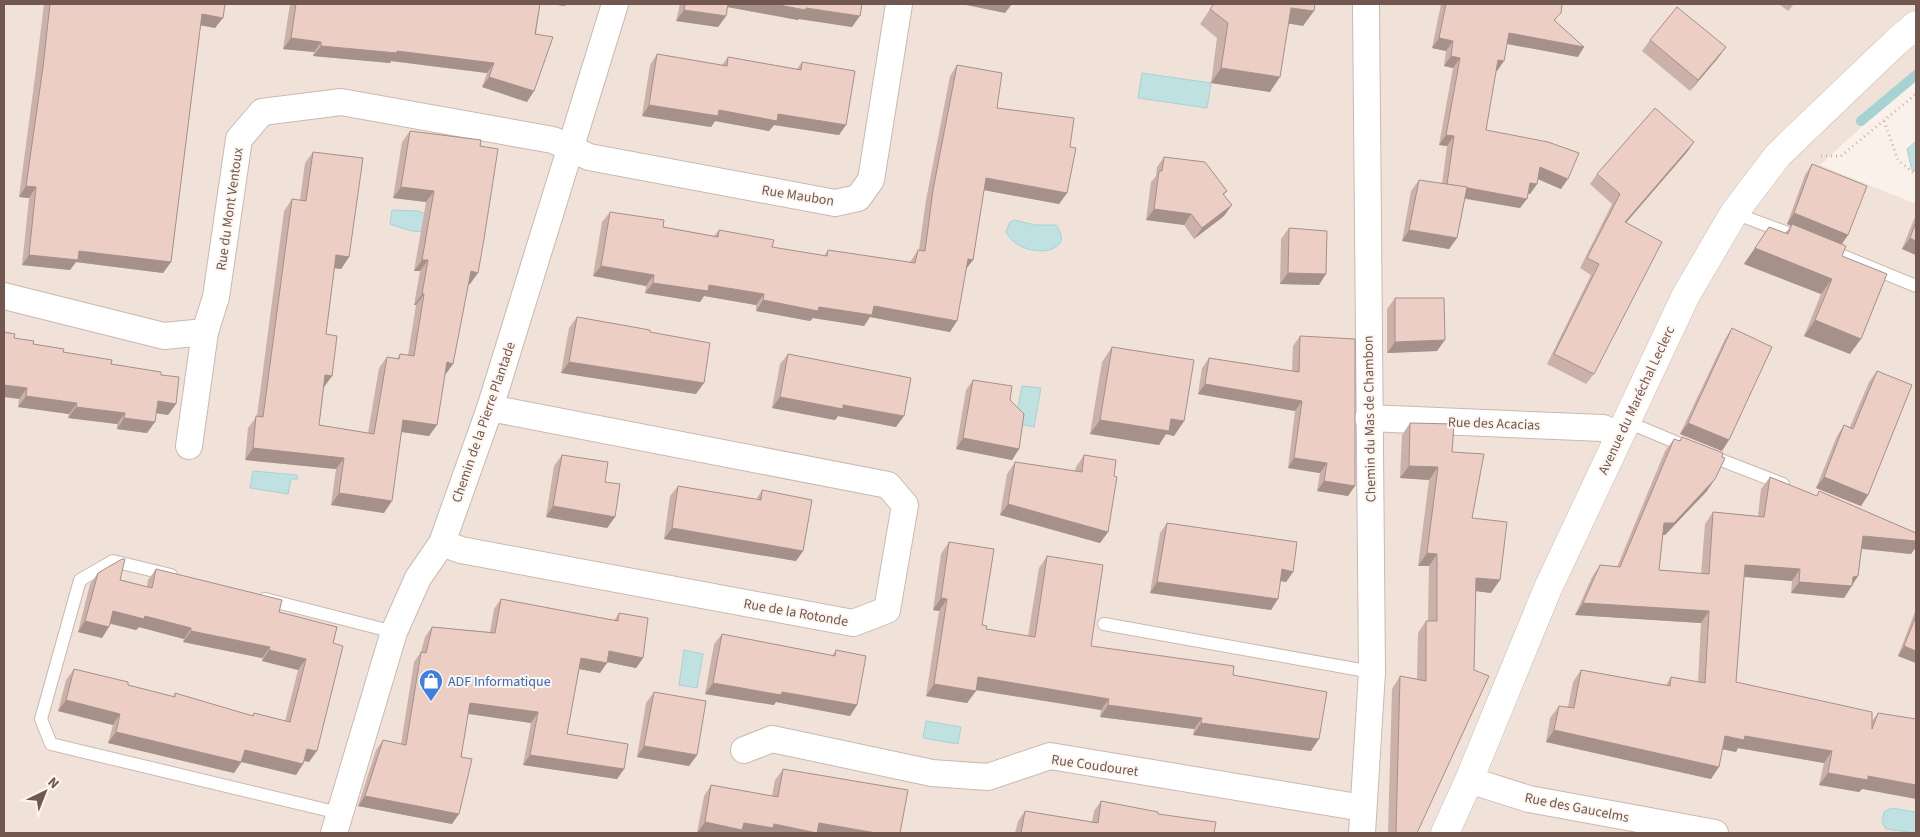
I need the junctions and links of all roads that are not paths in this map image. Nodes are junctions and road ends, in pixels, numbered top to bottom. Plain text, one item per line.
1 (616, 4) edge
2 (899, 4) edge
3 (1366, 4) edge
4 (1916, 26) edge
5 (572, 150) junction
6 (1734, 213) junction
7 (1916, 286) edge
8 (4, 296) edge
9 (205, 332) junction
10 (490, 408) junction
11 (1368, 418) junction
12 (1622, 428) junction
13 (189, 446) dead end
14 (1800, 490) edge
15 (442, 543) junction
16 (181, 578) edge
17 (249, 595) edge
18 (1104, 624) dead end
19 (394, 632) junction
20 (1372, 672) junction
21 (744, 750) dead end
22 (1470, 780) junction
23 (1363, 808) junction
24 (337, 823) edge
25 (1362, 833) edge
26 (1445, 833) edge
27 (1715, 833) edge

1 - 5 street, Chemin de la Pierre Plantade
2 - 5 street, Rue Maubon
3 - 11 street, Chemin du Mas de Chambon
4 - 6 main road, Avenue du Maréchal Leclerc
5 - 9 street, Rue du Mont Ventoux
5 - 10 street, Chemin de la Pierre Plantade
6 - 7 lane
6 - 12 main road, Avenue du Maréchal Leclerc
8 - 9 street
9 - 13 street, Rue du Mont Ventoux
10 - 15 street, Chemin de la Pierre Plantade
10 - 15 street, Rue de la Rotonde
11 - 12 street, Rue des Acacias
11 - 20 street, Chemin du Mas de Chambon
12 - 14 lane
12 - 22 main road, Avenue du Maréchal Leclerc
15 - 19 street, Chemin de la Pierre Plantade
16 - 24 lane
17 - 19 lane
18 - 20 lane
19 - 24 street, Chemin de la Pierre Plantade
20 - 23 street, Chemin du Mas de Chambon
21 - 23 street, Rue Coudouret
22 - 26 main road, Avenue du Maréchal Leclerc
22 - 27 street, Rue des Gaucelms
23 - 25 street, Chemin du Mas de Chambon

